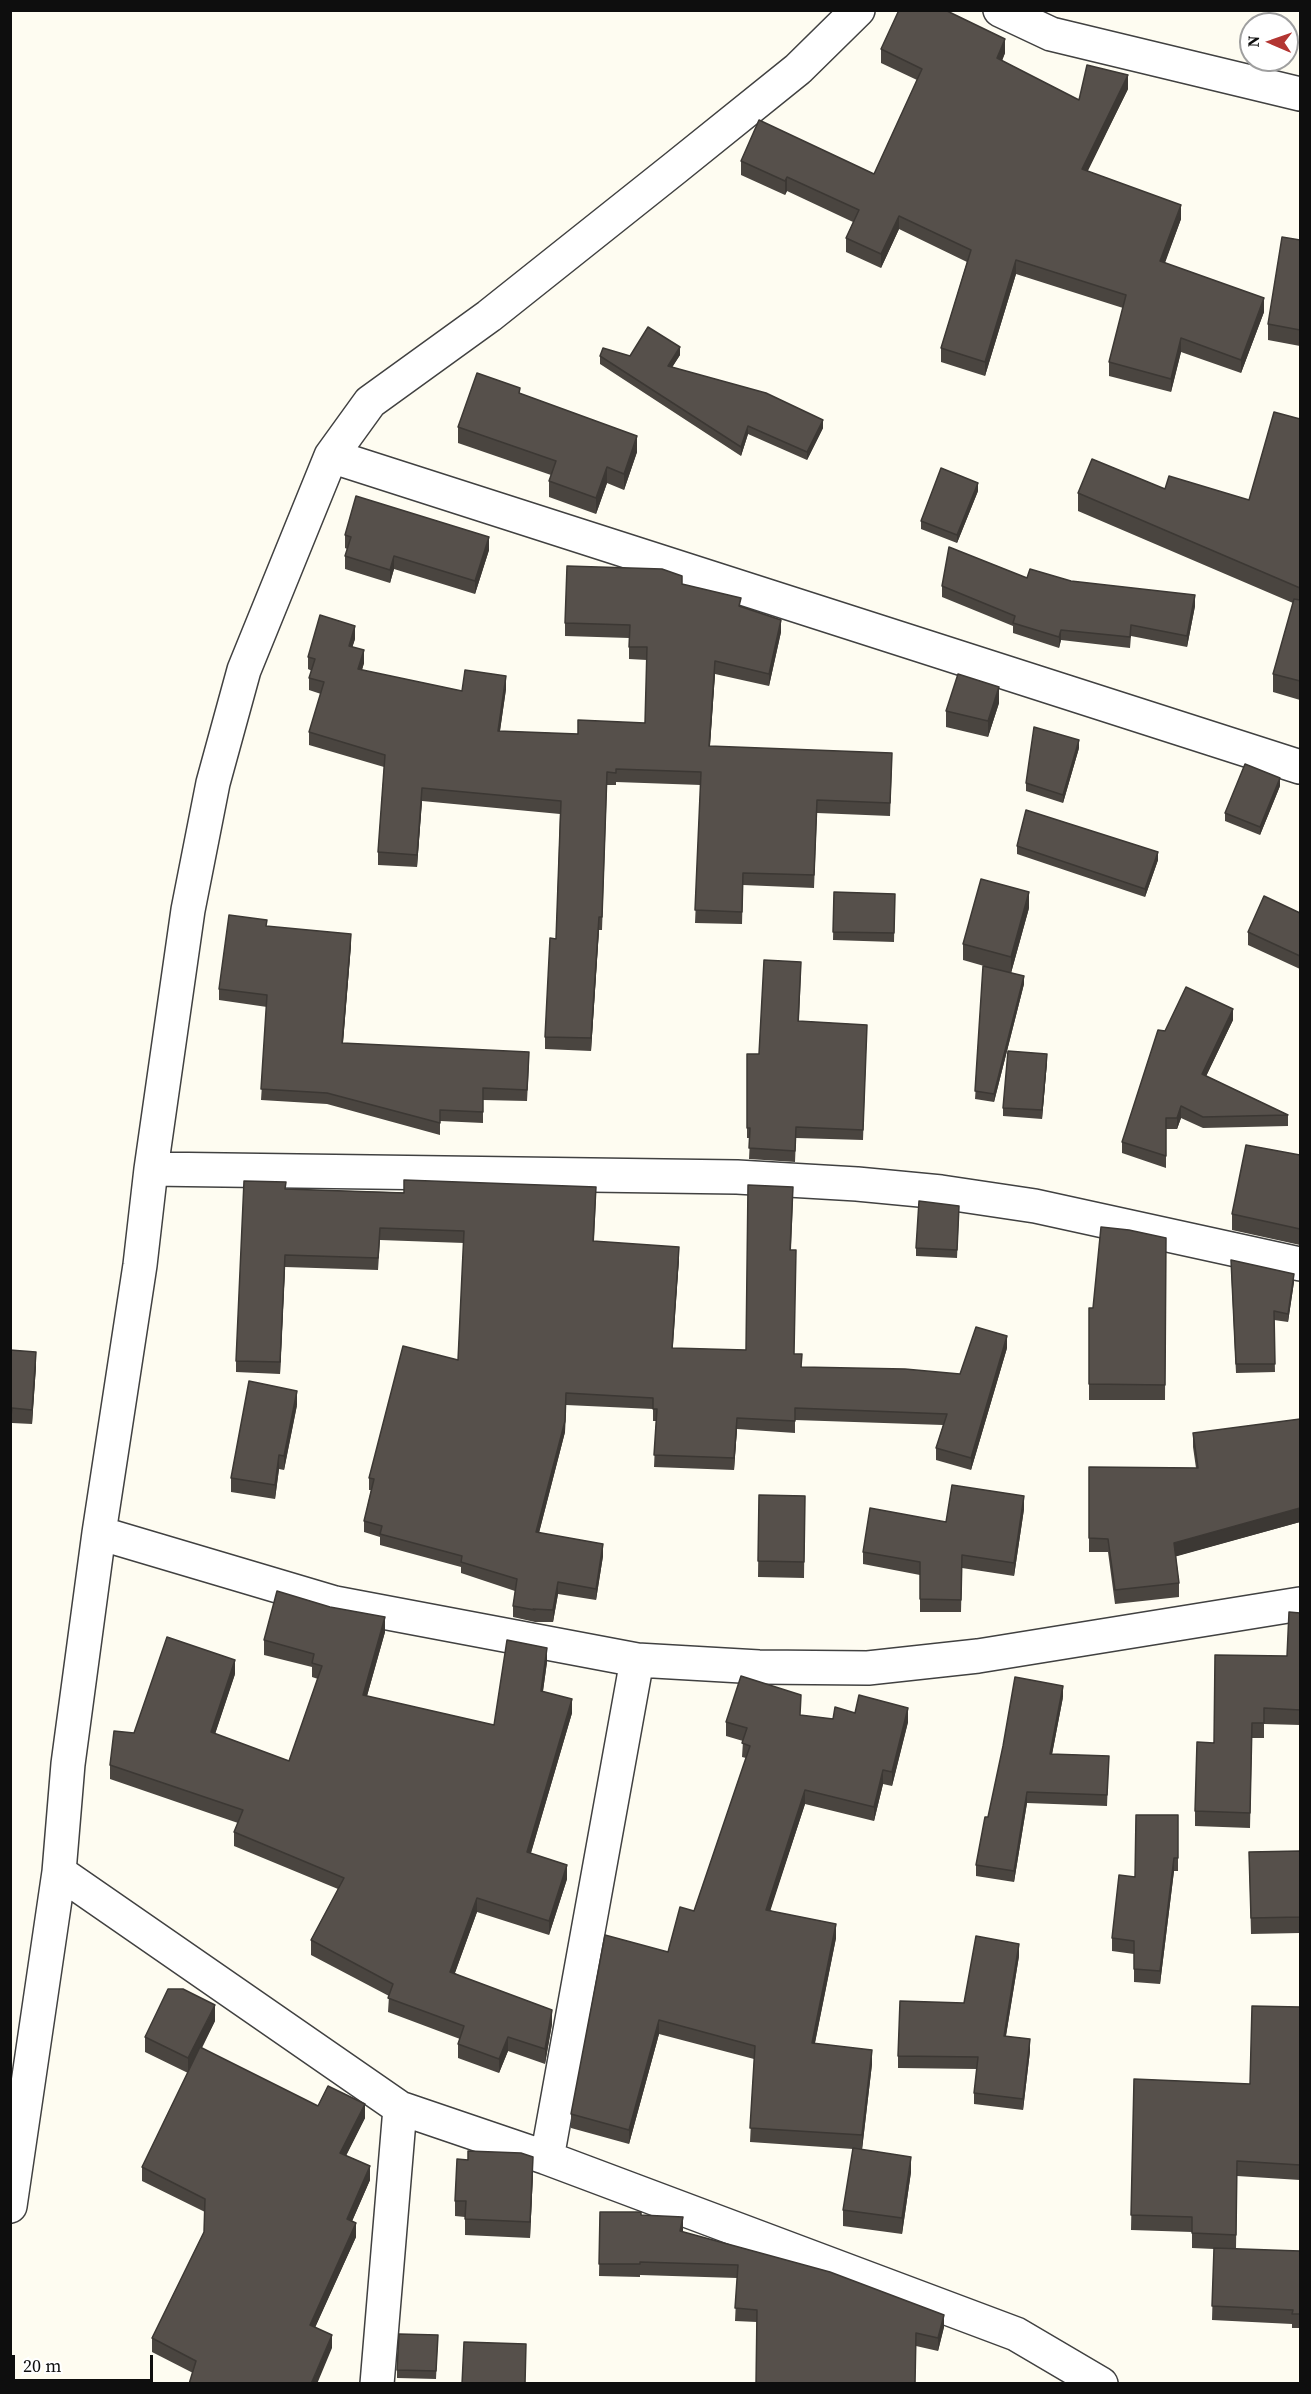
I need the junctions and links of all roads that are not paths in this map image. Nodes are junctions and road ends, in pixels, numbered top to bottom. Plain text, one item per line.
1 (858, 10) edge
2 (1000, 10) edge
3 (1300, 94) edge
4 (331, 456) junction
5 (1300, 767) edge
6 (151, 1169) junction
7 (1300, 1264) edge
8 (99, 1533) junction
9 (1300, 1604) edge
10 (637, 1659) junction
11 (59, 1872) junction
12 (400, 2108) junction
13 (546, 2158) junction
14 (10, 2206) edge
15 (378, 2384) edge
16 (1101, 2384) edge

1 - 4 street
2 - 3 street
4 - 5 street
4 - 6 street
6 - 7 street
6 - 8 street
8 - 10 street
8 - 11 street
9 - 10 street
10 - 13 street
11 - 12 street
11 - 14 street
12 - 13 street
12 - 15 street
13 - 16 street

